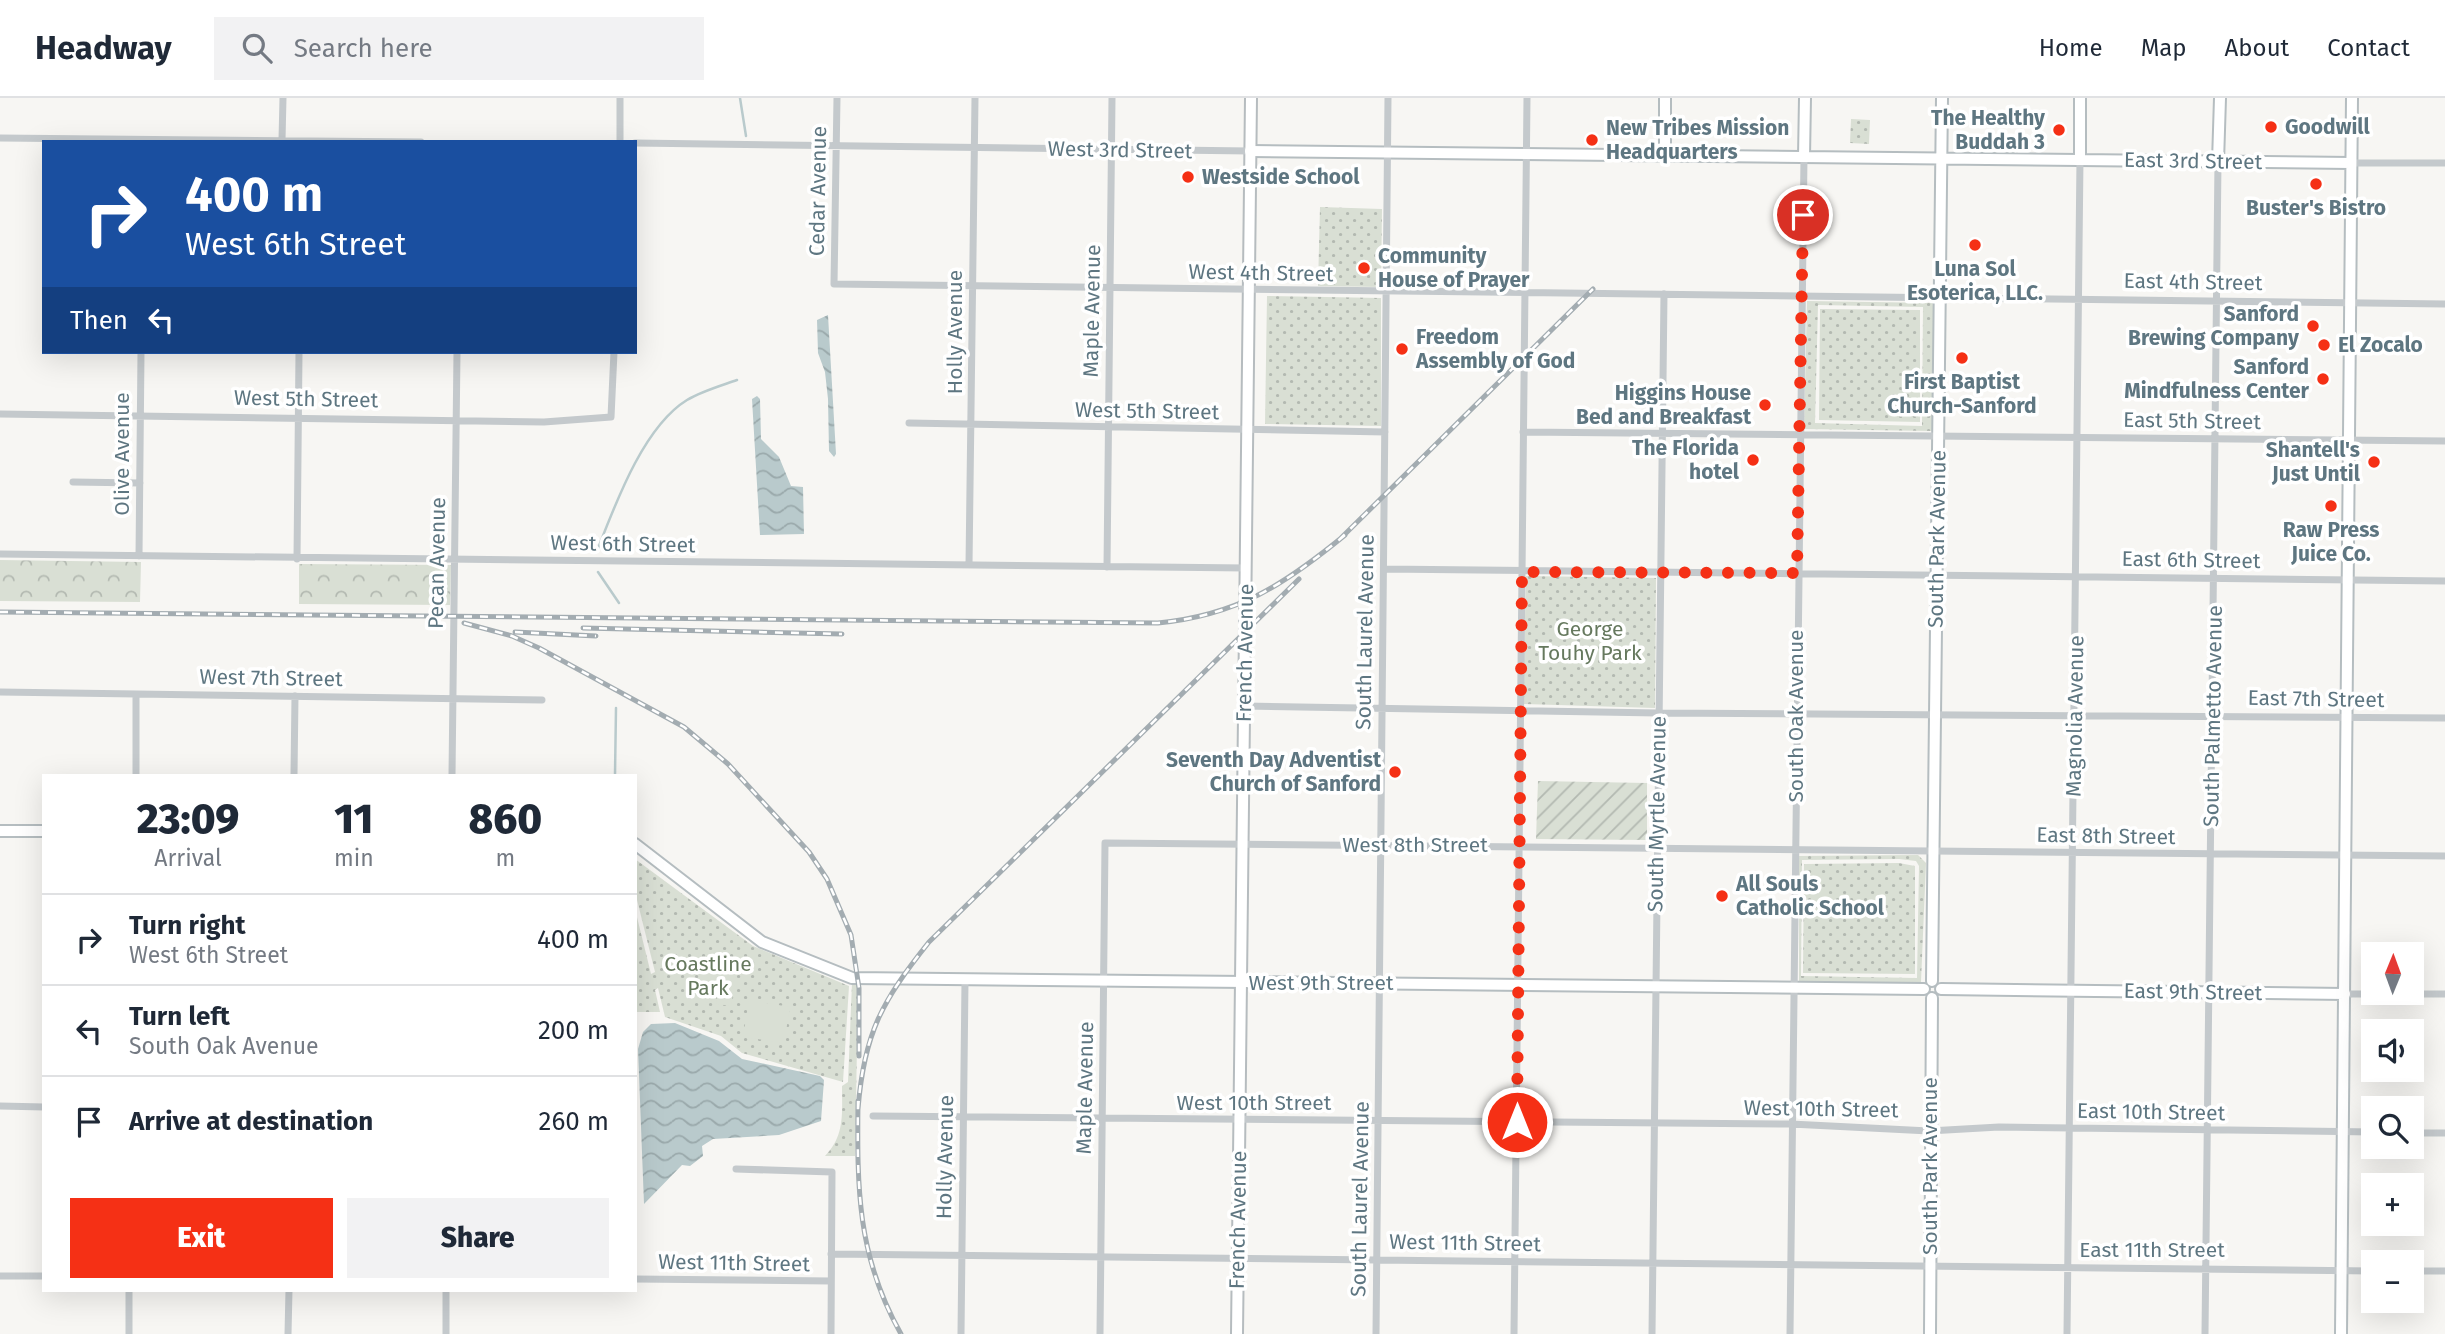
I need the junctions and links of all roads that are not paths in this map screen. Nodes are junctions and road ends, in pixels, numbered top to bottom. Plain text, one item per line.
1 (283, 98) edge
2 (620, 98) edge
3 (837, 98) edge
4 (975, 98) edge
5 (1112, 98) edge
6 (1251, 98) edge
7 (1388, 98) edge
8 (1527, 98) edge
9 (1665, 98) edge
10 (1805, 98) edge
11 (1942, 98) edge
12 (2080, 98) edge
13 (2220, 98) edge
14 (2352, 98) edge
15 (0, 138) edge
16 (143, 140) edge
17 (282, 140) edge
18 (620, 140) edge
19 (637, 143) edge
20 (837, 146) junction
21 (973, 149) junction
22 (1111, 150) junction
23 (1250, 151) junction
24 (1387, 152) junction
25 (1527, 155) junction
26 (1665, 155) junction
27 (1804, 157) junction
28 (1942, 159) junction
29 (2080, 159) junction
30 (2218, 162) junction
31 (2351, 163) junction
32 (2445, 163) edge
33 (834, 285) joint
34 (973, 288) junction
35 (1110, 289) junction
36 (1249, 290) junction
37 (1386, 292) junction
38 (1525, 293) junction
39 (1664, 294) junction
40 (1802, 295) junction
41 (1940, 298) junction
42 (2080, 298) junction
43 (2217, 300) junction
44 (2349, 302) junction
45 (2445, 304) edge
46 (141, 354) edge
47 (299, 354) edge
48 (457, 354) edge
49 (614, 354) edge
50 (0, 414) edge
51 (140, 414) junction
52 (299, 416) junction
53 (456, 420) junction
54 (909, 423) dead end
55 (972, 426) junction
56 (1108, 428) junction
57 (1248, 429) junction
58 (1385, 432) junction
59 (1523, 432) junction
60 (1662, 433) junction
61 (1800, 434) junction
62 (1938, 436) junction
63 (2077, 437) junction
64 (2215, 439) junction
65 (2349, 440) junction
66 (2445, 441) edge
67 (73, 482) dead end
68 (140, 483) junction
69 (0, 554) edge
70 (139, 556) junction
71 (297, 559) junction
72 (455, 559) junction
73 (969, 565) junction
74 (1107, 567) junction
75 (1246, 568) junction
76 (1384, 569) junction
77 (1522, 572) junction
78 (1660, 573) junction
79 (1797, 573) junction
80 (1936, 575) junction
81 (2078, 576) junction
82 (2215, 578) junction
83 (2348, 579) junction
84 (2445, 581) edge
85 (0, 692) edge
86 (136, 694) junction
87 (295, 696) junction
88 (453, 698) junction
89 (542, 700) dead end
90 (1245, 706) junction
91 (1381, 709) junction
92 (1519, 710) junction
93 (1797, 712) junction
94 (1658, 713) junction
95 (1934, 714) junction
96 (2214, 716) junction
97 (2075, 717) junction
98 (2347, 717) junction
99 (2445, 718) edge
100 (136, 774) edge
101 (294, 774) edge
102 (452, 774) edge
103 (0, 831) edge
104 (42, 831) edge
105 (1105, 843) joint
106 (1243, 844) junction
107 (1381, 845) junction
108 (637, 846) edge
109 (1518, 846) junction
110 (1657, 849) junction
111 (1794, 850) junction
112 (1934, 852) junction
113 (2074, 853) junction
114 (2210, 854) junction
115 (2346, 855) junction
116 (2445, 856) edge
117 (1105, 979) junction
118 (965, 981) junction
119 (1240, 983) junction
120 (1378, 984) junction
121 (1516, 985) junction
122 (1655, 988) junction
123 (1792, 989) junction
124 (1932, 989) junction
125 (2070, 990) junction
126 (2210, 992) junction
127 (2344, 994) junction
128 (2445, 994) edge
129 (0, 1106) edge
130 (42, 1107) edge
131 (873, 1116) dead end
132 (964, 1118) junction
133 (1102, 1119) junction
134 (1240, 1121) junction
135 (1378, 1121) junction
136 (1517, 1122) junction
137 (1791, 1124) junction
138 (1655, 1125) junction
139 (2069, 1128) junction
140 (2207, 1130) junction
141 (1929, 1131) junction
142 (2342, 1132) junction
143 (2361, 1132) edge
144 (2424, 1133) edge
145 (2445, 1133) edge
146 (736, 1168) dead end
147 (831, 1254) junction
148 (961, 1256) junction
149 (1100, 1257) junction
150 (1238, 1259) junction
151 (1377, 1260) junction
152 (1515, 1262) junction
153 (1653, 1262) junction
154 (1790, 1264) junction
155 (2068, 1267) junction
156 (2206, 1267) junction
157 (1930, 1268) junction
158 (2342, 1270) junction
159 (2361, 1271) edge
160 (2424, 1271) edge
161 (2445, 1271) edge
162 (0, 1276) edge
163 (42, 1276) edge
164 (637, 1279) edge
165 (831, 1282) junction
166 (129, 1292) edge
167 (289, 1292) edge
168 (446, 1292) edge
169 (129, 1334) edge
170 (288, 1334) edge
171 (446, 1334) edge
172 (831, 1334) edge
173 (961, 1334) edge
174 (1100, 1334) edge
175 (1237, 1334) edge
176 (1376, 1334) edge
177 (1514, 1334) edge
178 (1652, 1334) edge
179 (1790, 1334) edge
180 (1930, 1334) edge
181 (2067, 1334) edge
182 (2205, 1334) edge
183 (2341, 1334) edge

1 - 17 street
2 - 18 street
3 - 20 street, Cedar Avenue
4 - 21 street, Holly Avenue
5 - 22 street, Maple Avenue
6 - 23 street, French Avenue
7 - 24 street, South Laurel Avenue
8 - 25 street
9 - 26 street
10 - 27 street, South Oak Avenue
11 - 28 street, South Park Avenue
12 - 29 street, Magnolia Avenue
13 - 30 street, South Palmetto Avenue
14 - 31 street
15 - 16 street
16 - 17 street
19 - 20 street, West 3rd Street
20 - 21 street, West 3rd Street
20 - 33 street, Cedar Avenue
21 - 22 street, West 3rd Street
21 - 34 street, Holly Avenue
22 - 23 street, West 3rd Street
22 - 35 street, Maple Avenue
23 - 24 street, West 3rd Street
23 - 36 street, French Avenue
24 - 25 street, West 3rd Street
24 - 37 street, South Laurel Avenue
25 - 26 street, West 3rd Street
25 - 38 street
26 - 27 street, West 3rd Street
27 - 28 street, West 3rd Street
27 - 40 street, South Oak Avenue
28 - 29 street, East 3rd Street
28 - 41 street, South Park Avenue
29 - 30 street, East 3rd Street
29 - 42 street, Magnolia Avenue
30 - 31 street, East 3rd Street
30 - 43 street, South Palmetto Avenue
31 - 32 street, East 3rd Street
31 - 44 street
33 - 34 street, West 4th Street
34 - 35 street, West 4th Street
34 - 55 street, Holly Avenue
35 - 36 street, West 4th Street
35 - 56 street, Maple Avenue
36 - 37 street, West 4th Street
36 - 57 street, French Avenue
37 - 38 street, West 4th Street
37 - 58 street, South Laurel Avenue
38 - 39 street, West 4th Street
38 - 59 street
39 - 40 street, West 4th Street
39 - 60 street, South Myrtle Avenue
40 - 41 street, West 4th Street
40 - 61 street, South Oak Avenue
41 - 42 street, East 4th Street
41 - 62 street, South Park Avenue
42 - 43 street, East 4th Street
42 - 63 street, Magnolia Avenue
43 - 44 street, East 4th Street
43 - 64 street, South Palmetto Avenue
44 - 45 street, East 4th Street
44 - 65 street
46 - 51 street, Olive Avenue
47 - 52 street
48 - 53 street, Pecan Avenue
49 - 53 street, West 5th Street
50 - 51 street, West 5th Street
51 - 52 street, West 5th Street
51 - 68 street, Olive Avenue
52 - 53 street, West 5th Street
52 - 71 street
53 - 72 street, Pecan Avenue
54 - 55 street, West 5th Street
55 - 56 street, West 5th Street
55 - 73 street, Holly Avenue
56 - 57 street, West 5th Street
56 - 74 street, Maple Avenue
57 - 58 street, West 5th Street
57 - 75 street, French Avenue
58 - 76 street, South Laurel Avenue
59 - 60 street
59 - 77 street
60 - 61 street
60 - 78 street, South Myrtle Avenue
61 - 62 street
61 - 79 street, South Oak Avenue
62 - 63 street, East 5th Street
62 - 80 street, South Park Avenue
63 - 64 street, East 5th Street
63 - 81 street, Magnolia Avenue
64 - 65 street, East 5th Street
64 - 82 street, South Palmetto Avenue
65 - 66 street, East 5th Street
65 - 83 street
67 - 68 street
68 - 70 street, Olive Avenue
69 - 70 street, West 6th Street
70 - 71 street, West 6th Street
71 - 72 street, West 6th Street
72 - 73 street, West 6th Street
72 - 88 street, Pecan Avenue
73 - 74 street, West 6th Street
74 - 75 street, West 6th Street
75 - 90 street, French Avenue
76 - 77 street
76 - 91 street, South Laurel Avenue
77 - 78 street
77 - 92 street
78 - 79 street
78 - 94 street, South Myrtle Avenue
79 - 80 street
79 - 93 street, South Oak Avenue
80 - 81 street, East 6th Street
80 - 95 street, South Park Avenue
81 - 82 street, East 6th Street
81 - 97 street, Magnolia Avenue
82 - 83 street, East 6th Street
82 - 96 street, South Palmetto Avenue
83 - 84 street, East 6th Street
83 - 98 street
85 - 86 street, West 7th Street
86 - 87 street, West 7th Street
86 - 100 street
87 - 88 street, West 7th Street
87 - 101 street
88 - 89 street, West 7th Street
88 - 102 street, Pecan Avenue
90 - 91 street
90 - 106 street, French Avenue
91 - 92 street
91 - 107 street, South Laurel Avenue
92 - 94 street
92 - 109 street
93 - 94 street
93 - 95 street
93 - 111 street, South Oak Avenue
94 - 110 street, South Myrtle Avenue
95 - 97 street, East 7th Street
95 - 112 street, South Park Avenue
96 - 97 street, East 7th Street
96 - 98 street, East 7th Street
96 - 114 street, South Palmetto Avenue
97 - 113 street, Magnolia Avenue
98 - 99 street, East 7th Street
98 - 115 street
103 - 104 street
105 - 106 street, West 8th Street
105 - 117 street, Maple Avenue
106 - 107 street, West 8th Street
106 - 119 street, French Avenue
107 - 109 street, West 8th Street
107 - 120 street, South Laurel Avenue
108 - 118 street, West 9th Street
109 - 110 street, West 8th Street
109 - 121 street
110 - 111 street, West 8th Street
110 - 122 street, South Myrtle Avenue
111 - 112 street, West 8th Street
111 - 123 street, South Oak Avenue
112 - 113 street, East 8th Street
112 - 124 street, South Park Avenue
113 - 114 street, East 8th Street
113 - 125 street, Magnolia Avenue
114 - 115 street, East 8th Street
114 - 126 street, South Palmetto Avenue
115 - 116 street, East 8th Street
115 - 127 street
117 - 118 street, West 9th Street
117 - 119 street, West 9th Street
117 - 133 street, Maple Avenue
118 - 132 street, Holly Avenue
119 - 120 street, West 9th Street
119 - 134 street, French Avenue
120 - 121 street, West 9th Street
120 - 135 street, South Laurel Avenue
121 - 122 street, West 9th Street
121 - 136 street
122 - 123 street, West 9th Street
122 - 138 street, South Myrtle Avenue
123 - 124 street, West 9th Street
123 - 137 street, South Oak Avenue
124 - 125 street, East 9th Street
124 - 141 street, South Park Avenue
125 - 126 street, East 9th Street
125 - 139 street, Magnolia Avenue
126 - 127 street, East 9th Street
126 - 140 street, South Palmetto Avenue
127 - 128 street, East 9th Street
127 - 142 street
129 - 130 street
131 - 132 street, West 10th Street
132 - 133 street, West 10th Street
132 - 148 street, Holly Avenue
133 - 134 street, West 10th Street
133 - 149 street, Maple Avenue
134 - 135 street, West 10th Street
134 - 150 street, French Avenue
135 - 136 street, West 10th Street
135 - 151 street, South Laurel Avenue
136 - 138 street, West 10th Street
136 - 152 street
137 - 138 street, West 10th Street
137 - 141 street, West 10th Street
137 - 154 street, South Oak Avenue
138 - 153 street, South Myrtle Avenue
139 - 140 street, East 10th Street
139 - 141 street, East 10th Street
139 - 155 street, Magnolia Avenue
140 - 142 street, East 10th Street
140 - 156 street, South Palmetto Avenue
141 - 157 street, South Park Avenue
142 - 143 street, East 10th Street
142 - 158 street
144 - 145 street
146 - 147 street
147 - 148 street, West 11th Street
147 - 165 street
148 - 149 street, West 11th Street
148 - 173 street, Holly Avenue
149 - 150 street, West 11th Street
149 - 174 street, Maple Avenue
150 - 151 street, West 11th Street
150 - 175 street, French Avenue
151 - 152 street, West 11th Street
151 - 176 street, South Laurel Avenue
152 - 153 street, West 11th Street
152 - 177 street
153 - 154 street, West 11th Street
153 - 178 street, South Myrtle Avenue
154 - 157 street, West 11th Street
154 - 179 street, South Oak Avenue
155 - 156 street, East 11th Street
155 - 157 street, East 11th Street
155 - 181 street, Magnolia Avenue
156 - 158 street, East 11th Street
156 - 182 street, South Palmetto Avenue
157 - 180 street, South Park Avenue
158 - 159 street, East 11th Street
158 - 183 street
160 - 161 street
162 - 163 street
164 - 165 street, West 11th Street
165 - 172 street
166 - 169 street
167 - 170 street
168 - 171 street

